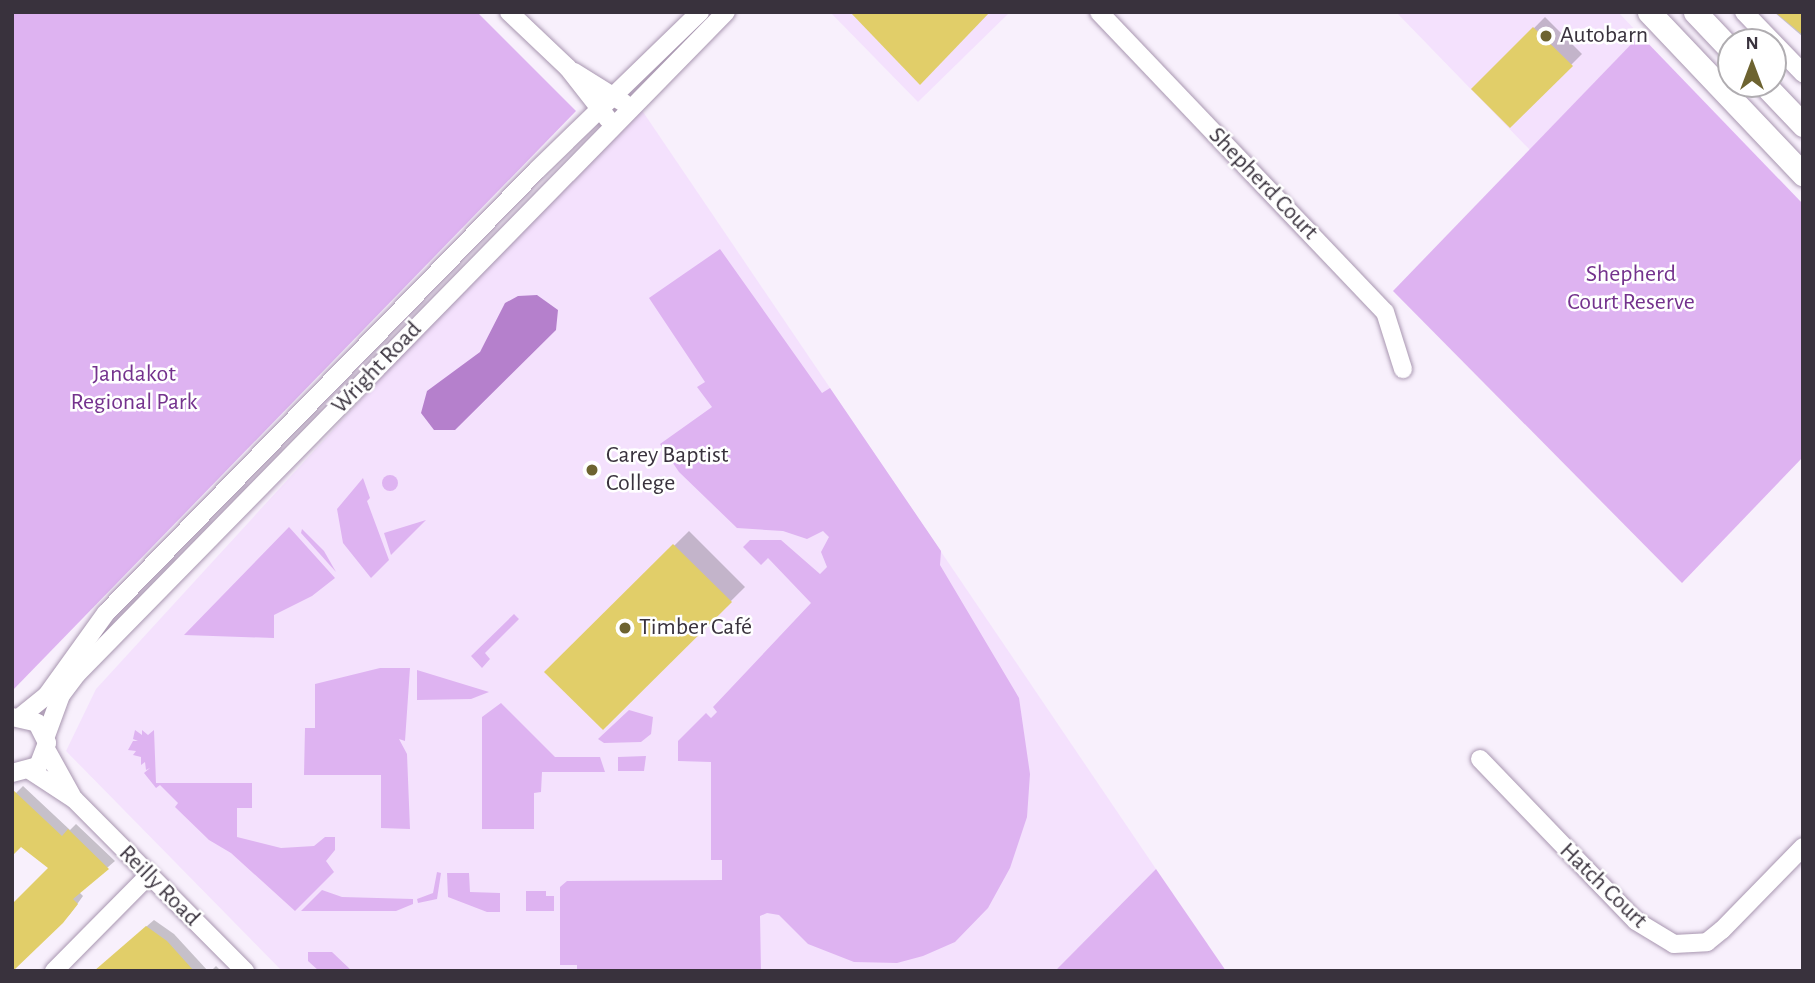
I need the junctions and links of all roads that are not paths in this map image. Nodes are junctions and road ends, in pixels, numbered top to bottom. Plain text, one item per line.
1 (509, 12) edge
2 (700, 12) edge
3 (726, 12) edge
4 (1099, 12) edge
5 (1649, 12) edge
6 (1695, 12) edge
7 (1744, 12) edge
8 (1717, 35) edge
9 (568, 68) junction
10 (1803, 73) edge
11 (617, 96) junction
12 (1777, 98) edge
13 (630, 109) junction
14 (600, 112) junction
15 (614, 124) junction
16 (1803, 125) edge
17 (1803, 174) edge
18 (508, 201) junction
19 (524, 216) junction
20 (1403, 369) dead end
21 (300, 415) junction
22 (313, 434) junction
23 (16, 717) edge
24 (46, 743) junction
25 (1480, 759) dead end
26 (31, 771) junction
27 (12, 773) edge
28 (74, 799) junction
29 (1803, 847) edge
30 (148, 876) junction
31 (54, 971) edge
32 (245, 971) edge

1 - 9 street
2 - 11 street, Wright Road
3 - 13 street, Wright Road
4 - 20 street, Shepherd Court
5 - 17 main road
6 - 8 main road
7 - 10 street
9 - 11 street
9 - 14 street
11 - 13 street
11 - 14 street, Wright Road
12 - 16 main road
13 - 15 street, Wright Road
14 - 15 street
14 - 18 street, Wright Road
15 - 19 street, Wright Road
18 - 19 street
18 - 21 street, Wright Road
19 - 22 street, Wright Road
21 - 22 street
21 - 23 street, Wright Road
22 - 24 street, Wright Road
23 - 24 street, Wright Road
24 - 26 street, Wright Road
24 - 28 street, Reilly Road
25 - 29 street, Hatch Court
26 - 27 street
26 - 28 street, Reilly Road
28 - 30 street, Reilly Road
30 - 31 street
30 - 32 street, Reilly Road

